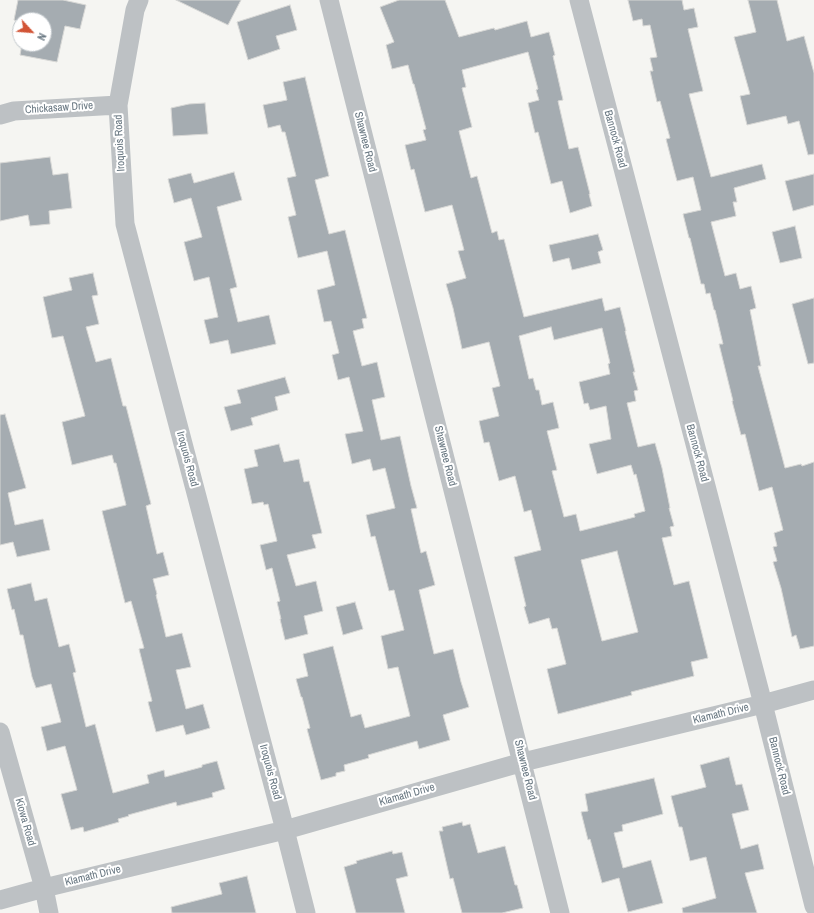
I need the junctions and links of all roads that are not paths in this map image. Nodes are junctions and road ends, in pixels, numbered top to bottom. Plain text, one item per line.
1 (139, 0) edge
2 (329, 0) edge
3 (579, 0) edge
4 (118, 105) junction
5 (0, 115) edge
6 (814, 690) edge
7 (763, 704) junction
8 (0, 732) edge
9 (523, 762) junction
10 (285, 830) junction
11 (44, 888) junction
12 (0, 900) edge
13 (814, 906) edge
14 (49, 913) edge
15 (306, 913) edge
16 (560, 913) edge

1 - 4 street, Iroquois Road
2 - 9 street, Shawnee Road
3 - 7 street, Bannock Road
4 - 5 street, Chickasaw Drive
4 - 10 street, Iroquois Road
6 - 7 street, Klamath Drive
7 - 9 street, Klamath Drive
7 - 13 street, Bannock Road
8 - 11 street, Kiowa Road
9 - 10 street, Klamath Drive
9 - 16 street, Shawnee Road
10 - 11 street, Klamath Drive
10 - 15 street, Iroquois Road
11 - 12 street, Klamath Drive
11 - 14 street, Kiowa Road

